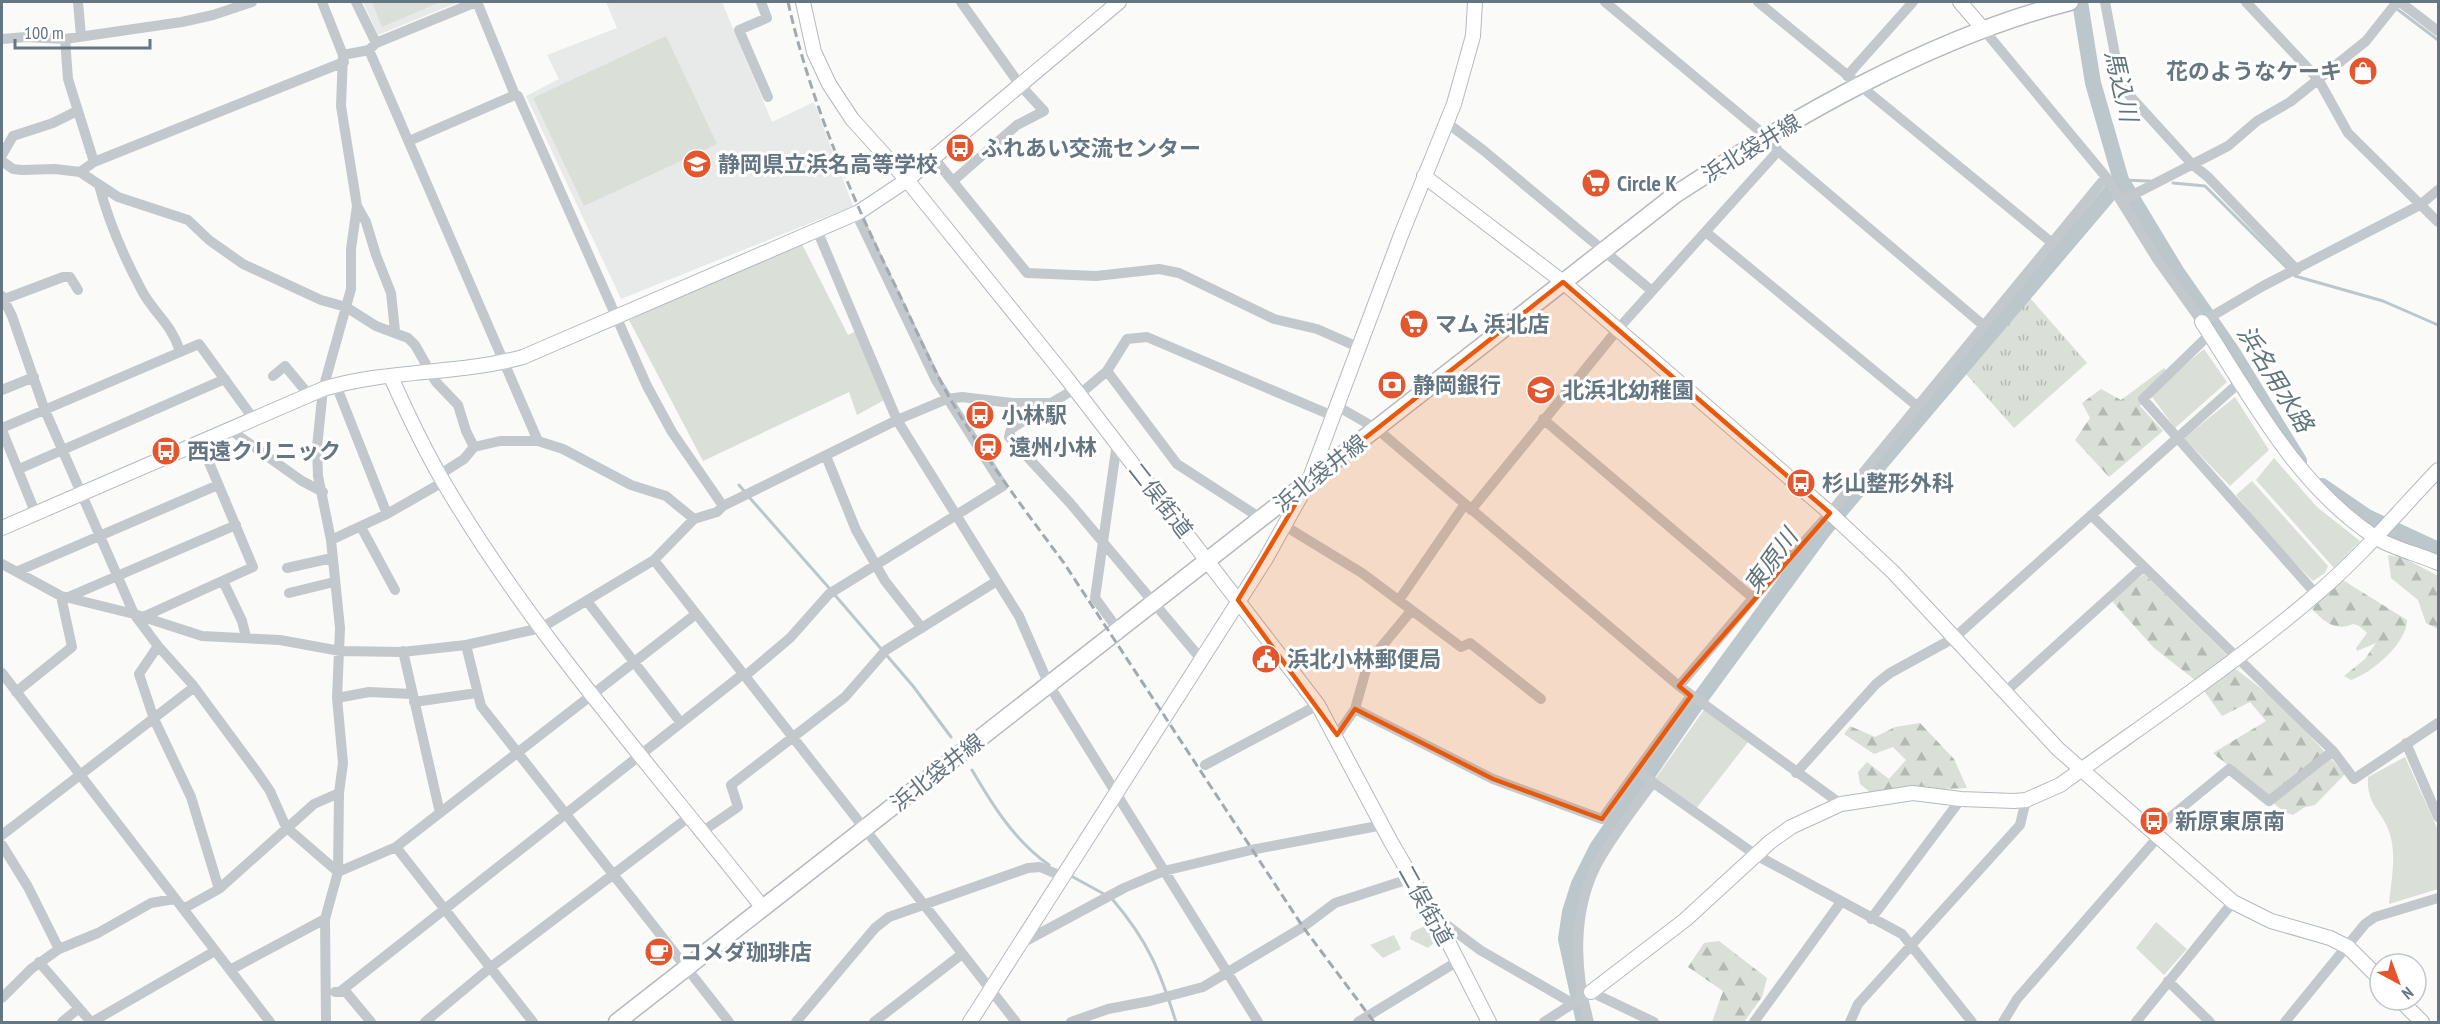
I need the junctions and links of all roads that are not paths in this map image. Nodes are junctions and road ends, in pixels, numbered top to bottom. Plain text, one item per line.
1 (78, 2) edge
2 (252, 2) edge
3 (322, 2) edge
4 (356, 2) edge
5 (476, 2) edge
6 (761, 2) edge
7 (802, 2) edge
8 (961, 2) edge
9 (1119, 2) edge
10 (1475, 2) edge
11 (1605, 2) edge
12 (1758, 2) edge
13 (1913, 2) edge
14 (1960, 2) edge
15 (2070, 2) edge
16 (2105, 2) edge
17 (2246, 2) edge
18 (2396, 4) edge
19 (1984, 30) junction
20 (2439, 31) edge
21 (81, 36) junction
22 (2, 39) edge
23 (65, 39) junction
24 (373, 46) junction
25 (343, 59) junction
26 (2318, 79) junction
27 (1852, 81) junction
28 (1020, 85) junction
29 (515, 95) junction
30 (768, 97) dead end
31 (77, 111) junction
32 (1446, 122) junction
33 (1769, 136) junction
34 (409, 141) junction
35 (1778, 151) junction
36 (2, 154) edge
37 (933, 157) junction
38 (2, 161) edge
39 (94, 162) junction
40 (2192, 164) junction
41 (80, 172) junction
42 (1424, 176) junction
43 (2106, 177) junction
44 (907, 180) junction
45 (953, 181) junction
46 (99, 185) junction
47 (2439, 190) edge
48 (2124, 200) junction
49 (2420, 205) junction
50 (357, 206) junction
51 (856, 213) junction
52 (2439, 222) edge
53 (817, 230) junction
54 (1707, 233) junction
55 (2051, 242) junction
56 (1604, 250) junction
57 (2297, 270) junction
58 (1563, 282) junction
59 (78, 290) dead end
60 (1652, 291) junction
61 (2, 298) edge
62 (346, 307) junction
63 (615, 317) junction
64 (2208, 318) junction
65 (1983, 325) junction
66 (1618, 329) junction
67 (394, 331) junction
68 (2210, 334) junction
69 (1358, 347) junction
70 (180, 351) junction
71 (504, 362) junction
72 (1107, 371) junction
73 (432, 373) junction
74 (273, 376) dead end
75 (34, 377) junction
76 (391, 377) junction
77 (225, 379) junction
78 (2241, 381) junction
79 (330, 387) junction
80 (2, 390) edge
81 (1077, 392) junction
82 (309, 395) junction
83 (947, 399) junction
84 (1051, 403) junction
85 (1917, 406) junction
86 (44, 408) junction
87 (1335, 411) junction
88 (253, 418) junction
89 (1543, 419) junction
90 (897, 420) junction
91 (2, 429) edge
92 (229, 429) junction
93 (1377, 429) junction
94 (2176, 438) junction
95 (200, 441) junction
96 (538, 441) junction
97 (1117, 443) junction
98 (474, 447) junction
99 (63, 449) junction
100 (826, 456) junction
101 (19, 469) junction
102 (2439, 470) edge
103 (441, 478) junction
104 (1308, 483) junction
105 (218, 485) junction
106 (82, 491) junction
107 (323, 492) junction
108 (723, 506) junction
109 (1468, 507) junction
110 (35, 512) junction
111 (1830, 513) junction
112 (387, 514) junction
113 (956, 515) junction
114 (2091, 515) junction
115 (694, 519) junction
116 (1262, 519) junction
117 (236, 525) junction
118 (1285, 526) junction
119 (361, 527) junction
120 (2, 528) edge
121 (2380, 535) junction
122 (100, 536) junction
123 (331, 540) junction
124 (1101, 543) junction
125 (332, 558) junction
126 (654, 560) junction
127 (1208, 560) junction
128 (2439, 563) edge
129 (2, 564) edge
130 (876, 565) junction
131 (2143, 567) junction
132 (287, 568) dead end
133 (18, 571) junction
134 (119, 576) junction
135 (222, 581) junction
136 (997, 581) junction
137 (334, 582) junction
138 (395, 590) dead end
139 (288, 593) dead end
140 (2316, 594) junction
141 (64, 597) junction
142 (1753, 598) junction
143 (1238, 600) junction
144 (1399, 600) junction
145 (587, 601) junction
146 (1155, 603) junction
147 (1411, 611) junction
148 (696, 614) junction
149 (138, 615) junction
150 (541, 628) junction
151 (922, 628) junction
152 (1119, 631) junction
153 (246, 637) junction
154 (1954, 638) junction
155 (466, 645) junction
156 (158, 646) junction
157 (340, 651) junction
158 (403, 651) junction
159 (2235, 658) junction
160 (1201, 659) junction
161 (634, 662) junction
162 (2, 672) edge
163 (744, 675) junction
164 (1049, 685) junction
165 (1679, 686) junction
166 (193, 688) junction
167 (16, 692) junction
168 (477, 693) junction
169 (2004, 693) junction
170 (592, 694) junction
171 (1691, 696) junction
172 (337, 698) junction
173 (413, 698) junction
174 (1541, 699) dead end
175 (1318, 705) junction
176 (1355, 709) junction
177 (154, 719) junction
178 (681, 723) junction
179 (2439, 723) edge
180 (1337, 735) junction
181 (793, 737) junction
182 (2406, 744) junction
183 (2333, 751) junction
184 (517, 752) junction
185 (639, 755) junction
186 (1205, 765) dead end
187 (2081, 770) junction
188 (1638, 772) junction
189 (1796, 773) junction
190 (80, 776) junction
191 (1653, 782) junction
192 (1117, 792) junction
193 (339, 793) junction
194 (1960, 799) junction
195 (2026, 800) junction
196 (1841, 804) junction
197 (440, 813) junction
198 (566, 814) junction
199 (689, 817) junction
200 (2439, 817) edge
201 (1383, 825) junction
202 (286, 827) junction
203 (866, 828) junction
204 (703, 831) junction
205 (2, 835) edge
206 (2155, 835) junction
207 (2, 845) edge
208 (396, 847) junction
209 (1756, 855) junction
210 (1164, 871) junction
211 (338, 872) junction
212 (614, 876) junction
213 (1064, 877) junction
214 (1412, 878) junction
215 (219, 889) junction
216 (2439, 898) edge
217 (174, 899) junction
218 (1841, 902) junction
219 (2233, 902) junction
220 (921, 903) junction
221 (764, 908) junction
222 (183, 909) junction
223 (446, 910) junction
224 (1434, 916) junction
225 (325, 919) junction
226 (1870, 919) junction
227 (1022, 943) junction
228 (1910, 946) junction
229 (2348, 947) junction
230 (59, 949) junction
231 (215, 951) junction
232 (962, 954) junction
233 (39, 962) junction
234 (1458, 962) junction
235 (2368, 966) edge
236 (491, 967) junction
237 (686, 968) junction
238 (230, 970) junction
239 (1228, 973) junction
240 (2168, 981) junction
241 (340, 991) junction
242 (990, 991) junction
243 (326, 994) junction
244 (2, 998) edge
245 (1580, 998) junction
246 (79, 1008) junction
247 (62, 1023) edge
248 (91, 1023) edge
249 (270, 1023) edge
250 (326, 1023) edge
251 (371, 1023) edge
252 (425, 1023) edge
253 (533, 1023) edge
254 (617, 1023) edge
255 (729, 1023) edge
256 (796, 1023) edge
257 (874, 1023) edge
258 (970, 1023) edge
259 (1016, 1023) edge
260 (1071, 1023) edge
261 (1258, 1023) edge
262 (1358, 1023) edge
263 (1489, 1023) edge
264 (1544, 1023) edge
265 (1589, 1023) edge
266 (1654, 1023) edge
267 (1754, 1023) edge
268 (1850, 1023) edge
269 (1972, 1023) edge
270 (2003, 1023) edge
271 (2136, 1023) edge
272 (2210, 1023) edge
273 (2285, 1023) edge

1 - 21 street
2 - 21 street
3 - 25 street
4 - 24 street
5 - 24 street
5 - 29 street
6 - 30 street
7 - 44 street, 二俣街道
8 - 28 street
9 - 28 street
10 - 32 street
11 - 33 street
12 - 27 street
13 - 27 street
14 - 19 street
15 - 19 main road, 浜北袋井線
16 - 40 street
17 - 26 street
18 - 20 street
18 - 26 street
19 - 27 main road, 浜北袋井線
19 - 43 street
21 - 23 street
22 - 23 street
23 - 31 street
24 - 25 street
24 - 34 street
25 - 39 street
25 - 50 street
26 - 40 street
26 - 49 street
27 - 33 main road, 浜北袋井線
27 - 55 street
28 - 37 street
28 - 45 street
29 - 34 street
29 - 63 street
31 - 36 street
31 - 39 street
32 - 42 street
32 - 56 street
33 - 35 street
33 - 56 main road, 浜北袋井線
34 - 71 street
35 - 54 street
35 - 65 street
37 - 44 street
37 - 45 street
38 - 41 street
39 - 41 street
40 - 48 street
40 - 57 street
41 - 46 street
42 - 58 street
42 - 69 street
43 - 48 street
43 - 55 street
44 - 51 street
44 - 81 street, 二俣街道
45 - 69 street
46 - 62 street
46 - 70 street
47 - 49 street
48 - 64 street
49 - 52 street
49 - 57 street
50 - 62 street
50 - 67 street
51 - 53 street
51 - 83 street
53 - 63 street
53 - 90 street
54 - 60 street
54 - 85 street
55 - 65 street
56 - 58 main road, 浜北袋井線
56 - 60 street
57 - 64 street
58 - 66 street
58 - 93 main road, 浜北袋井線
59 - 61 street
60 - 66 street
61 - 75 street
62 - 67 street
62 - 79 street
63 - 71 street
63 - 108 street
64 - 68 street
65 - 85 street
66 - 89 street
66 - 111 street
67 - 73 street
68 - 78 street
68 - 94 street
69 - 87 street
70 - 77 street
70 - 86 street
71 - 73 street
71 - 96 street
72 - 81 street
72 - 87 street
72 - 116 street
73 - 76 street
73 - 98 street
74 - 82 street
75 - 80 street
75 - 86 street
76 - 79 street
76 - 103 street
77 - 88 street
77 - 99 street
78 - 94 street
78 - 121 street
79 - 82 street
79 - 107 street
79 - 112 street
81 - 84 street
81 - 97 street, 二俣街道
82 - 88 street
83 - 84 street
83 - 90 street
83 - 113 street
84 - 124 street
85 - 111 street
86 - 91 street
86 - 99 street
87 - 93 street
87 - 104 street
88 - 92 street
89 - 109 street
89 - 142 street
90 - 100 street
90 - 113 street
91 - 101 street
92 - 95 street
92 - 107 street
93 - 104 main road, 浜北袋井線
93 - 109 street
94 - 114 street
94 - 140 street
95 - 105 street
95 - 106 street
96 - 98 street
96 - 115 street
97 - 124 street
97 - 127 street, 二俣街道
98 - 103 street
99 - 101 street
99 - 106 street
100 - 108 street
100 - 130 street
101 - 110 street
102 - 121 street
103 - 112 street
103 - 150 street
104 - 116 main road, 浜北袋井線
104 - 118 street
105 - 117 street
105 - 122 street
106 - 110 street
106 - 122 street
107 - 123 street
108 - 115 street
109 - 144 street
109 - 165 street
110 - 120 street
111 - 142 street
111 - 154 street
112 - 119 street
113 - 130 street
113 - 136 street
114 - 131 street
114 - 154 street
115 - 126 street
116 - 127 main road, 浜北袋井線
117 - 134 street
117 - 135 street
118 - 143 street
118 - 144 street
119 - 123 street
119 - 138 street
121 - 128 street
121 - 140 street
122 - 133 street
122 - 134 street
123 - 125 street
124 - 146 street
124 - 152 street
125 - 132 street
125 - 137 street
126 - 145 street
126 - 148 street
127 - 143 street, 二俣街道
127 - 146 main road, 浜北袋井線
129 - 133 street
130 - 151 street
130 - 163 street
131 - 159 street
131 - 169 street
133 - 141 street
134 - 141 street
134 - 149 street
135 - 149 street
135 - 153 street
136 - 151 street
136 - 164 street
137 - 139 street
137 - 157 street
140 - 159 street
141 - 149 street
141 - 167 street
142 - 165 street
143 - 160 street
143 - 175 street, 二俣街道
144 - 147 street
145 - 150 street
145 - 161 street
146 - 152 main road, 浜北袋井線
146 - 160 street
147 - 174 street
147 - 176 street
148 - 161 street
148 - 163 street
149 - 153 street
149 - 156 street
150 - 155 street
150 - 170 street
151 - 181 street
152 - 164 main road, 浜北袋井線
153 - 157 street
154 - 169 street
154 - 189 street
155 - 158 street
155 - 168 street
156 - 166 street
156 - 177 street
157 - 158 street
157 - 172 street
158 - 173 street
159 - 183 street
159 - 187 street
160 - 192 street
161 - 170 street
161 - 178 street
162 - 167 street
163 - 178 street
163 - 181 street
164 - 192 street
164 - 203 main road, 浜北袋井線
165 - 171 street
166 - 177 street
166 - 202 street
167 - 190 street
168 - 173 street
168 - 184 street
169 - 187 street
170 - 184 street
170 - 185 street
171 - 188 street
171 - 189 street
172 - 173 street
172 - 193 street
173 - 197 street
175 - 180 street, 二俣街道
175 - 186 street
176 - 180 street
176 - 188 street
177 - 190 street
177 - 215 street
178 - 185 street
179 - 182 street
180 - 201 street, 二俣街道
181 - 203 street
181 - 204 street
182 - 183 street
182 - 200 street
183 - 206 street
184 - 197 street
184 - 198 street
185 - 198 street
185 - 199 street
187 - 195 street
187 - 206 street
188 - 191 street
189 - 196 street
190 - 205 street
190 - 217 street
191 - 209 street
191 - 245 street
192 - 210 street
192 - 213 street
193 - 202 street
193 - 211 street
194 - 195 street
194 - 196 street
194 - 226 street
195 - 228 street
196 - 209 street
197 - 208 street
198 - 212 street
198 - 223 street
199 - 204 street
199 - 212 street
201 - 210 street
201 - 214 street, 二俣街道
202 - 211 street
202 - 215 street
203 - 220 street
203 - 221 main road, 浜北袋井線
204 - 221 street
206 - 219 street
206 - 270 street
207 - 230 street
208 - 211 street
208 - 223 street
209 - 218 street
209 - 245 street
210 - 227 street
210 - 239 street
211 - 225 street
212 - 236 street
212 - 237 street
213 - 220 street
213 - 227 street
214 - 224 street, 二俣街道
214 - 239 street
215 - 222 street
216 - 229 street
217 - 222 street
217 - 230 street
218 - 226 street
218 - 267 street
219 - 229 street
219 - 240 street
220 - 232 street
220 - 256 street
221 - 237 main road, 浜北袋井線
222 - 231 street
223 - 236 street
223 - 241 street
224 - 234 street, 二俣街道
224 - 245 street
225 - 238 street
225 - 243 street
226 - 228 street
227 - 242 street
228 - 268 street
228 - 269 street
229 - 235 street
229 - 273 street
230 - 233 street
231 - 238 street
231 - 248 street
232 - 242 street
232 - 257 street
233 - 244 street
233 - 246 street
234 - 262 street
234 - 263 street, 二俣街道
236 - 252 street
236 - 253 street
237 - 254 main road, 浜北袋井線
237 - 255 street
238 - 249 street
239 - 260 street
239 - 261 street
240 - 271 street
240 - 272 street
241 - 243 street
241 - 251 street
242 - 258 street
242 - 259 street
243 - 250 street
245 - 264 street
245 - 265 street
245 - 266 street
246 - 247 street
246 - 248 street

